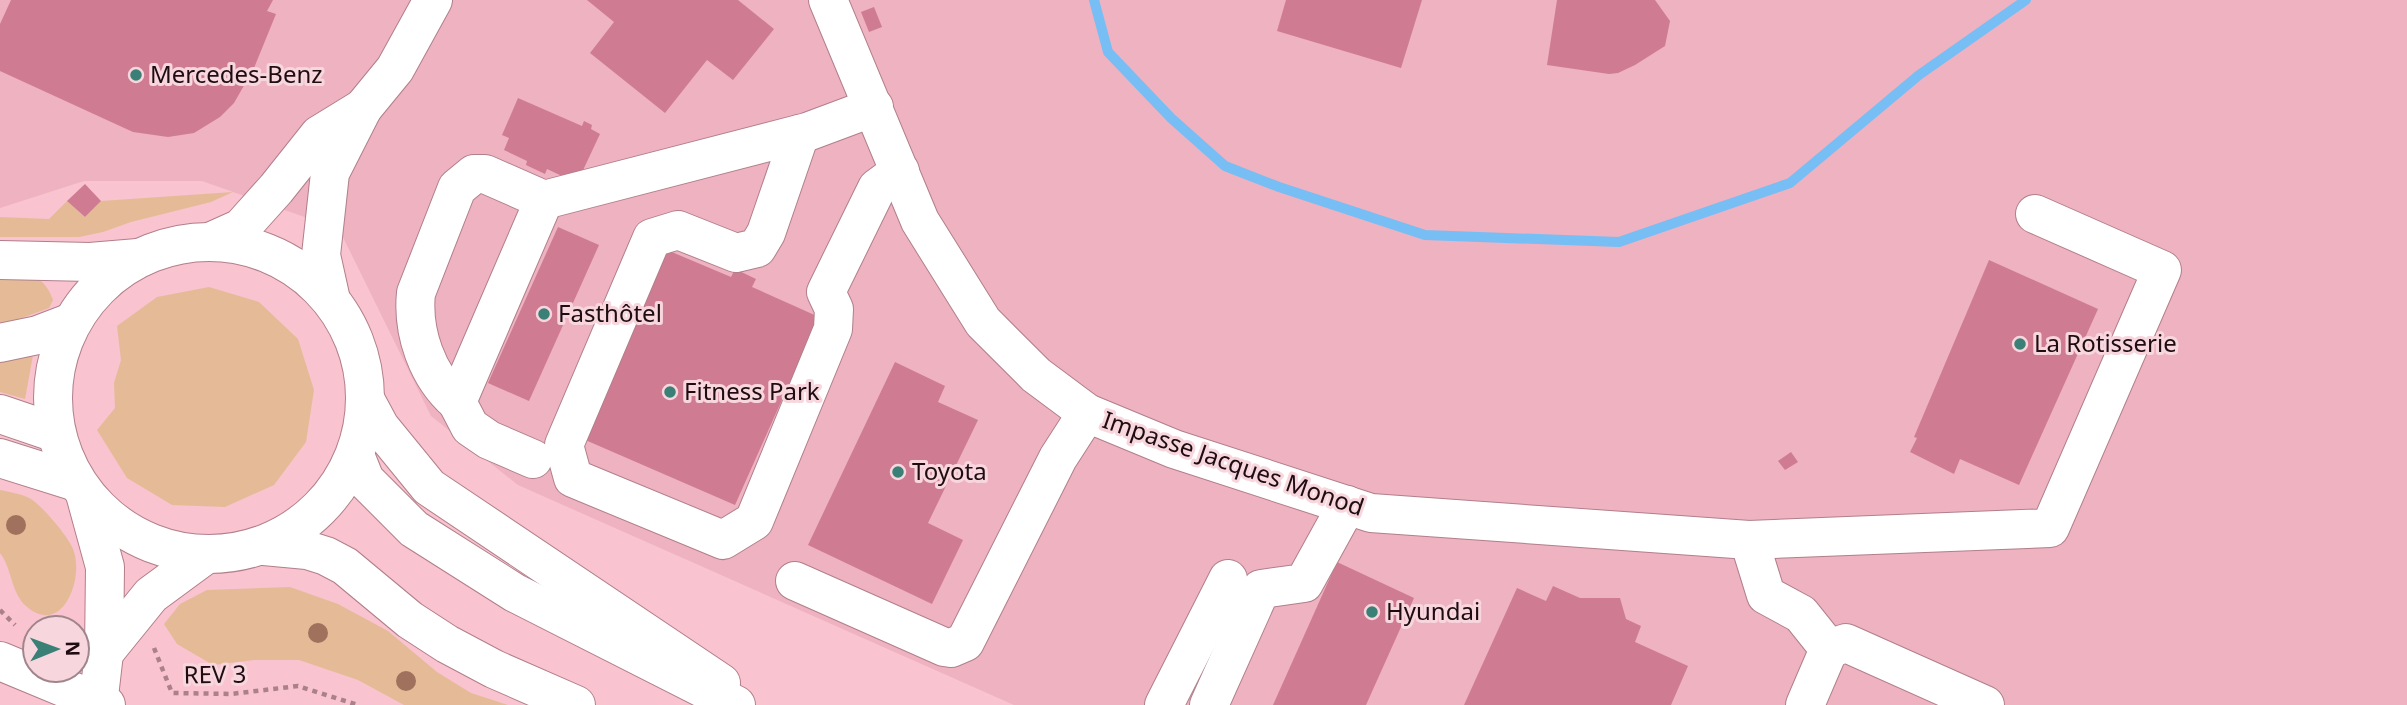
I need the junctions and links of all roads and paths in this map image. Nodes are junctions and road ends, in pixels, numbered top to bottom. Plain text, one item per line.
1 (433, 0) edge
2 (828, 0) edge
3 (874, 107) junction
4 (362, 108) junction
5 (800, 134) junction
6 (900, 171) junction
7 (544, 201) junction
8 (2035, 214) dead end
9 (212, 241) junction
10 (138, 258) junction
11 (0, 260) edge
12 (331, 300) junction
13 (72, 322) junction
14 (0, 343) edge
15 (366, 401) junction
16 (457, 402) junction
17 (1087, 413) junction
18 (0, 414) edge
19 (56, 433) junction
20 (355, 455) junction
21 (0, 458) edge
22 (533, 459) dead end
23 (81, 488) junction
24 (1347, 505) junction
25 (1749, 540) junction
26 (264, 545) junction
27 (204, 556) junction
28 (1228, 579) dead end
29 (795, 581) dead end
30 (111, 644) junction
31 (1829, 649) junction
32 (0, 661) edge
33 (101, 704) edge
34 (358, 705) edge
35 (576, 705) edge
36 (736, 705) edge
37 (755, 705) edge
38 (1164, 705) edge
39 (1209, 705) edge
40 (1805, 705) edge
41 (1986, 705) edge

1 - 4 street
2 - 3 street, Impasse Jacques Monod
3 - 5 street
3 - 6 street, Impasse Jacques Monod
4 - 9 street
4 - 12 street
5 - 6 street
5 - 7 street
6 - 17 street, Impasse Jacques Monod
7 - 16 street
7 - 16 street
8 - 25 street, Impasse Jacques Monod
9 - 10 street
9 - 12 street
10 - 11 street
10 - 13 street
12 - 15 street
13 - 14 street
13 - 19 street
15 - 20 street
15 - 37 street
16 - 22 street
17 - 24 street, Impasse Jacques Monod
17 - 29 street
18 - 19 street
19 - 23 street
20 - 26 street
20 - 36 street
21 - 23 street
23 - 27 street
23 - 30 street
24 - 25 street, Impasse Jacques Monod
24 - 39 street
25 - 31 street
26 - 27 street
26 - 35 street
27 - 30 street
28 - 38 street
30 - 33 street
30 - 34 path, REV 3
31 - 40 street
31 - 41 street
32 - 33 street

